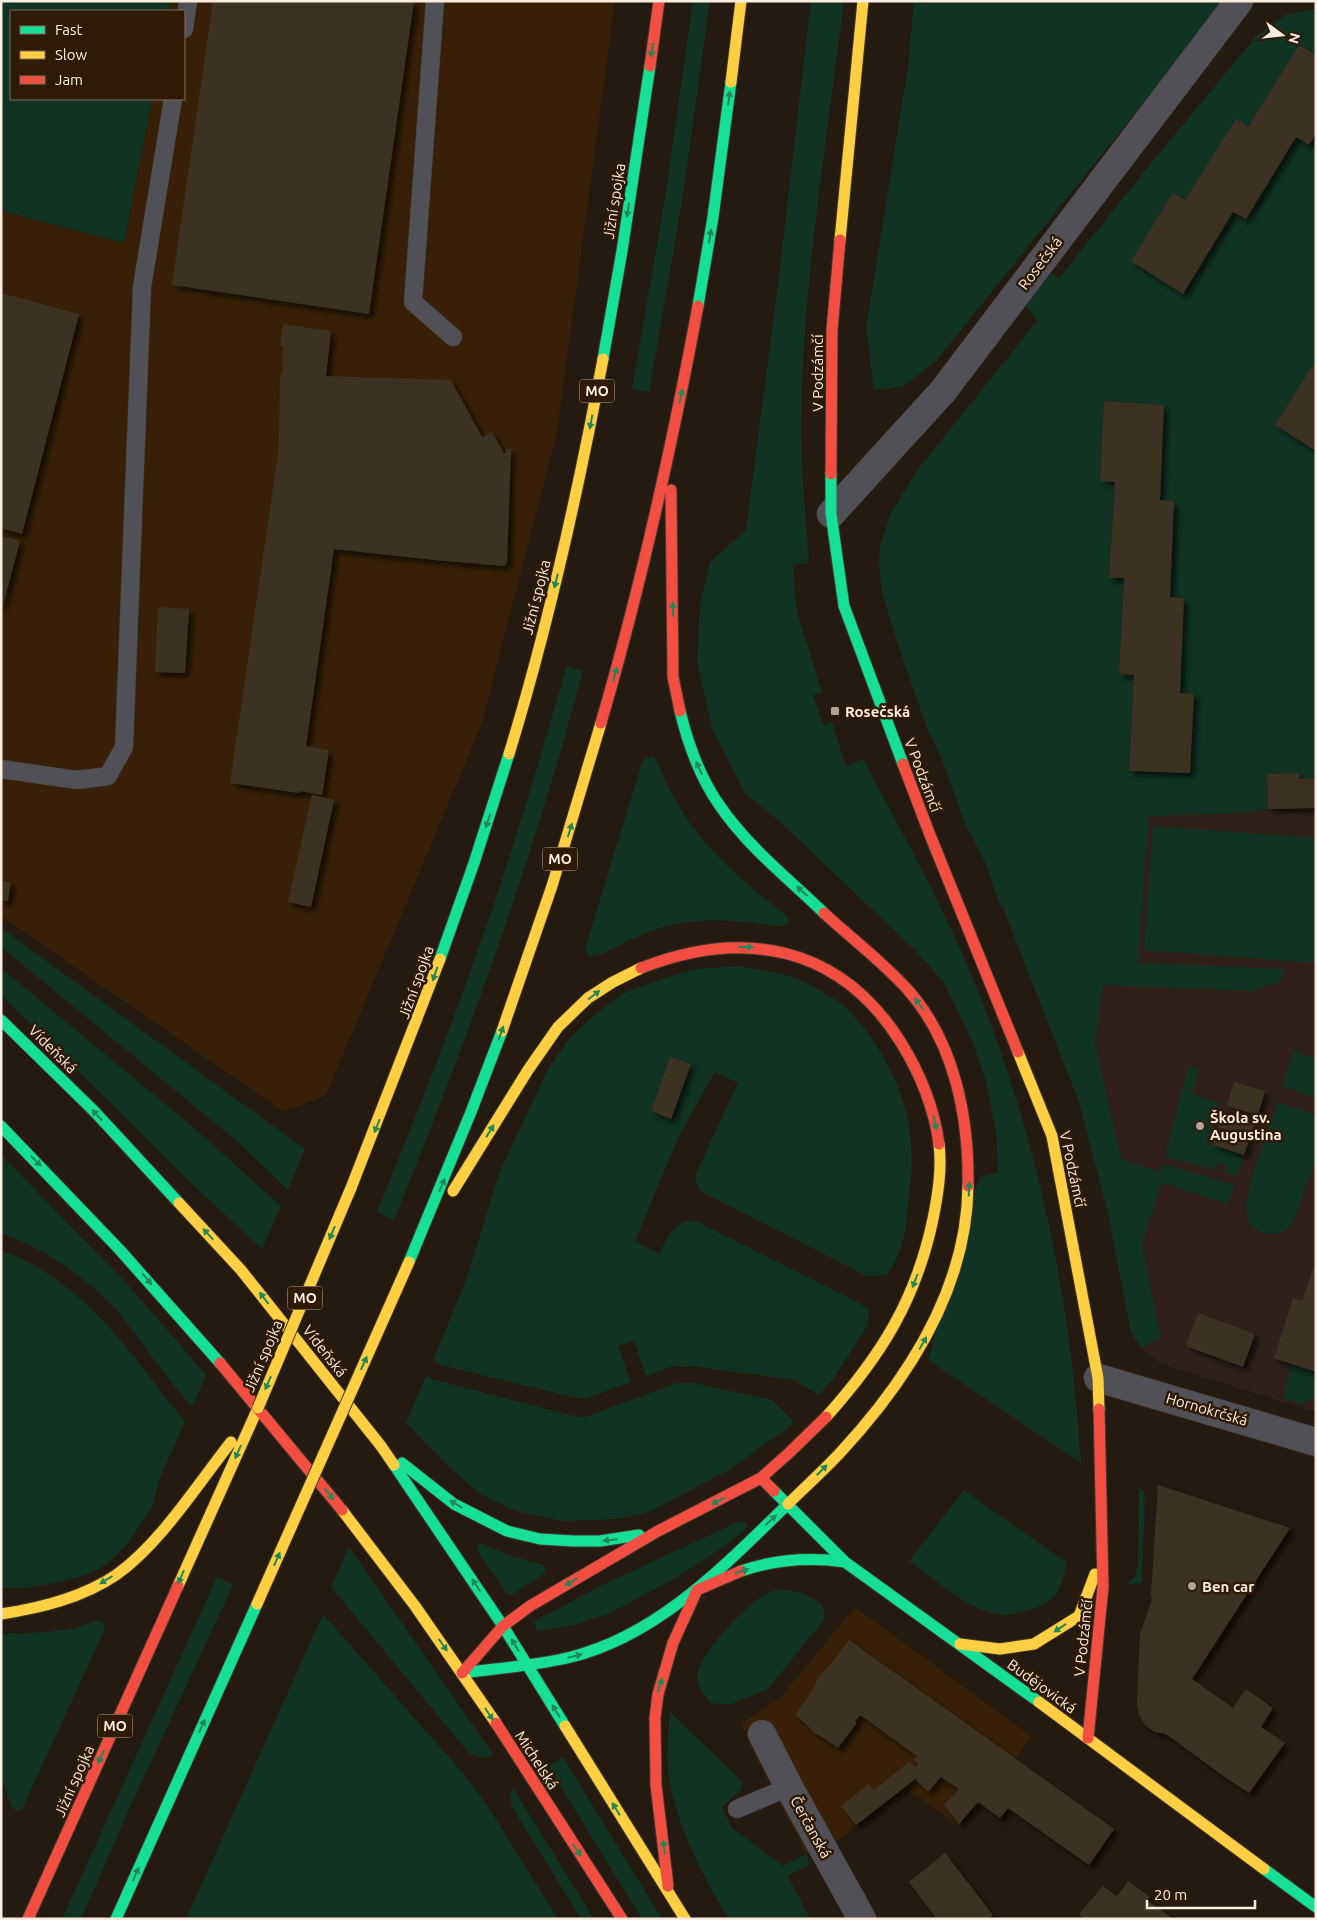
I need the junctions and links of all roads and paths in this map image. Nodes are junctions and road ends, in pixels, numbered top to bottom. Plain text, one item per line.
1 (188, 1) edge
2 (435, 1) edge
3 (659, 1) edge
4 (741, 1) edge
5 (864, 1) edge
6 (1238, 1) edge
7 (185, 22) edge
8 (172, 100) edge
9 (453, 337) dead end
10 (671, 444) junction
11 (831, 514) junction
12 (1, 769) edge
13 (1, 1020) edge
14 (1, 1126) edge
15 (409, 1262) junction
16 (1098, 1378) junction
17 (258, 1408) junction
18 (1316, 1442) edge
19 (381, 1446) junction
20 (761, 1478) junction
21 (788, 1504) junction
22 (658, 1531) junction
23 (1103, 1541) junction
24 (845, 1562) junction
25 (697, 1590) junction
26 (1, 1614) edge
27 (503, 1626) junction
28 (958, 1644) junction
29 (527, 1664) junction
30 (462, 1673) junction
31 (762, 1734) dead end
32 (1088, 1738) junction
33 (789, 1787) junction
34 (737, 1809) dead end
35 (669, 1895) junction
36 (1316, 1907) edge
37 (28, 1919) edge
38 (116, 1919) edge
39 (622, 1919) edge
40 (685, 1919) edge
41 (862, 1919) edge

1 - 7 lane
2 - 9 lane
3 -> 17 main road, Jižní spojka / MO, bridge
10 -> 4 main road, MO
5 - 11 main road, V Podzámčí
6 - 11 street, Rosečská
8 - 12 lane
15 -> 10 main road, MO
21 -> 10 main road
11 - 16 main road, V Podzámčí
19 -> 13 main road, Vídeňská
14 -> 30 main road, Michelská
15 -> 20 main road
38 -> 15 main road, MO, bridge
16 - 18 street, Hornokrčská
16 - 23 main road, V Podzámčí
17 -> 26 main road
17 -> 37 main road, Jižní spojka / MO
22 -> 19 main road
27 -> 19 main road, Vídeňská
20 - 21 main road, Budějovická
20 -> 22 main road
21 - 24 main road, Budějovická
25 -> 21 main road
22 -> 27 main road
23 -> 28 main road, V Podzámčí
23 - 32 main road, V Podzámčí
25 -> 24 main road
24 - 28 main road, Budějovická
29 -> 25 main road
35 -> 25 main road
29 -> 27 main road, Vídeňská
27 - 30 main road
28 - 32 main road, Budějovická
29 - 30 main road
35 -> 29 main road
30 -> 39 main road, Michelská
31 - 33 street, Čerčanská
32 - 36 main road, Budějovická
33 - 34 lane
33 - 41 street, Čerčanská
35 - 40 main road

